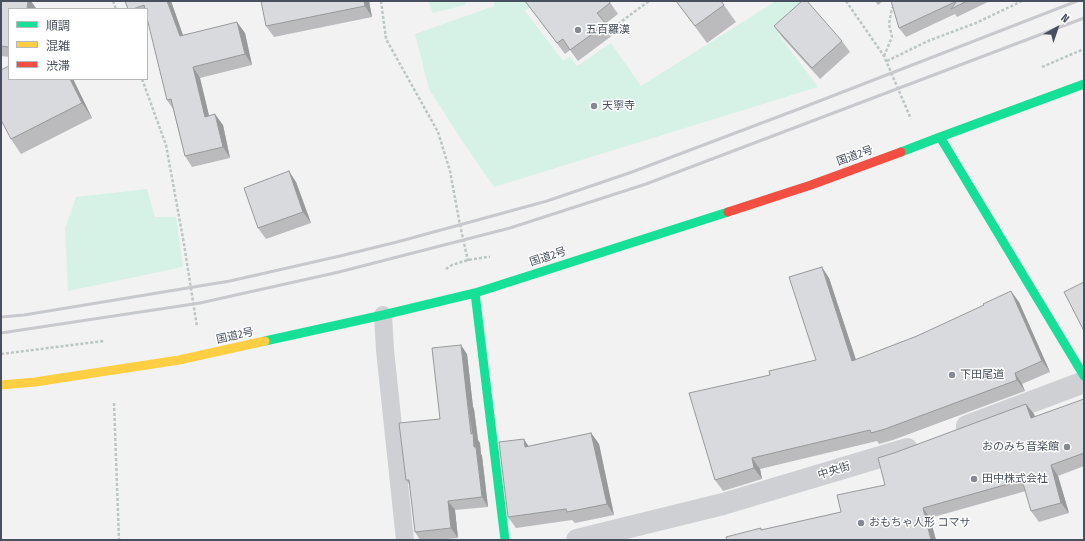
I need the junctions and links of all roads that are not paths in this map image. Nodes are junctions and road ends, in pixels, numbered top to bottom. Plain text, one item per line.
1 (1084, 84) edge
2 (940, 137) junction
3 (475, 292) junction
4 (383, 315) junction
5 (1084, 376) edge
6 (1084, 382) edge
7 (1, 386) edge
8 (950, 433) edge
9 (927, 441) edge
10 (405, 540) edge
11 (505, 540) edge
12 (577, 540) edge

1 - 2 main road, 国道2号
2 - 3 main road, 国道2号
2 - 5 main road
3 - 4 main road, 国道2号
3 - 11 main road
4 - 7 main road, 国道2号
4 - 10 lane
6 - 8 street
9 - 12 street, 中央街

